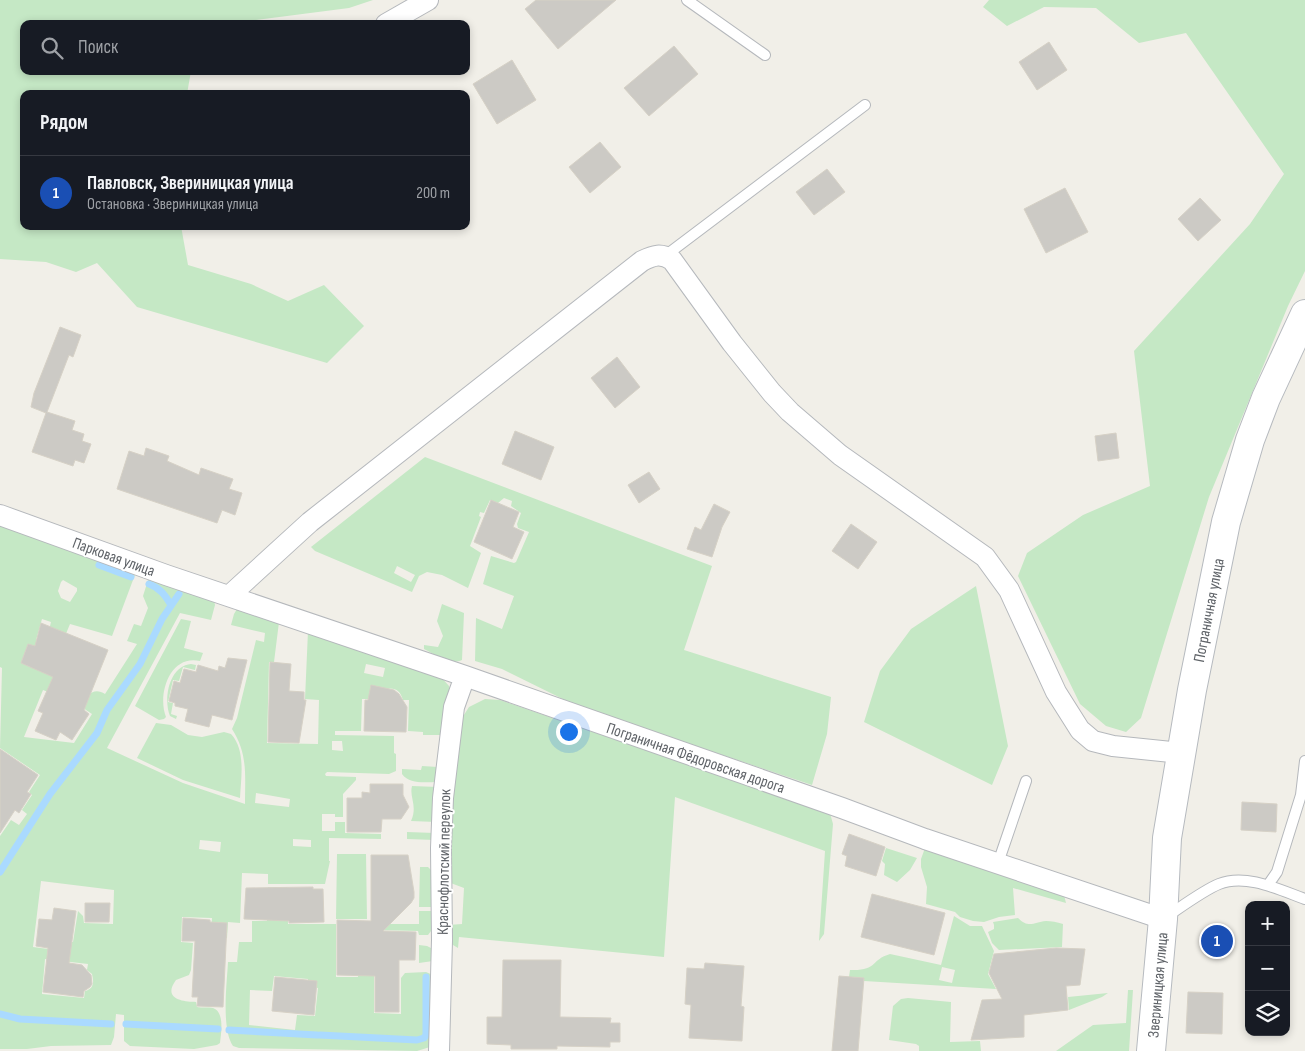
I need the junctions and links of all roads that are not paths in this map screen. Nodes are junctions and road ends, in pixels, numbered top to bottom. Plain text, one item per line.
1 (428, 0) edge
2 (688, 0) edge
3 (393, 20) edge
4 (765, 55) dead end
5 (865, 105) dead end
6 (665, 256) junction
7 (1305, 314) edge
8 (0, 515) edge
9 (229, 596) junction
10 (465, 676) junction
11 (1181, 753) junction
12 (1305, 761) edge
13 (1026, 781) dead end
14 (998, 864) junction
15 (1268, 885) junction
16 (1305, 899) edge
17 (1162, 919) junction
18 (439, 1051) edge
19 (1151, 1051) edge

1 - 3 street
2 - 4 lane
5 - 6 lane
6 - 9 street
6 - 11 street
7 - 11 street, Пограничная улица
8 - 9 street, Парковая улица
9 - 10 street, Пограничная Фёдоровская дорога
10 - 14 street, Пограничная Фёдоровская дорога
10 - 18 street, Краснофлотский переулок
11 - 17 street, Пограничная улица
12 - 15 lane
13 - 14 lane
14 - 17 street, Пограничная Фёдоровская дорога
15 - 16 lane
15 - 17 lane
17 - 19 street, Звериницкая улица

